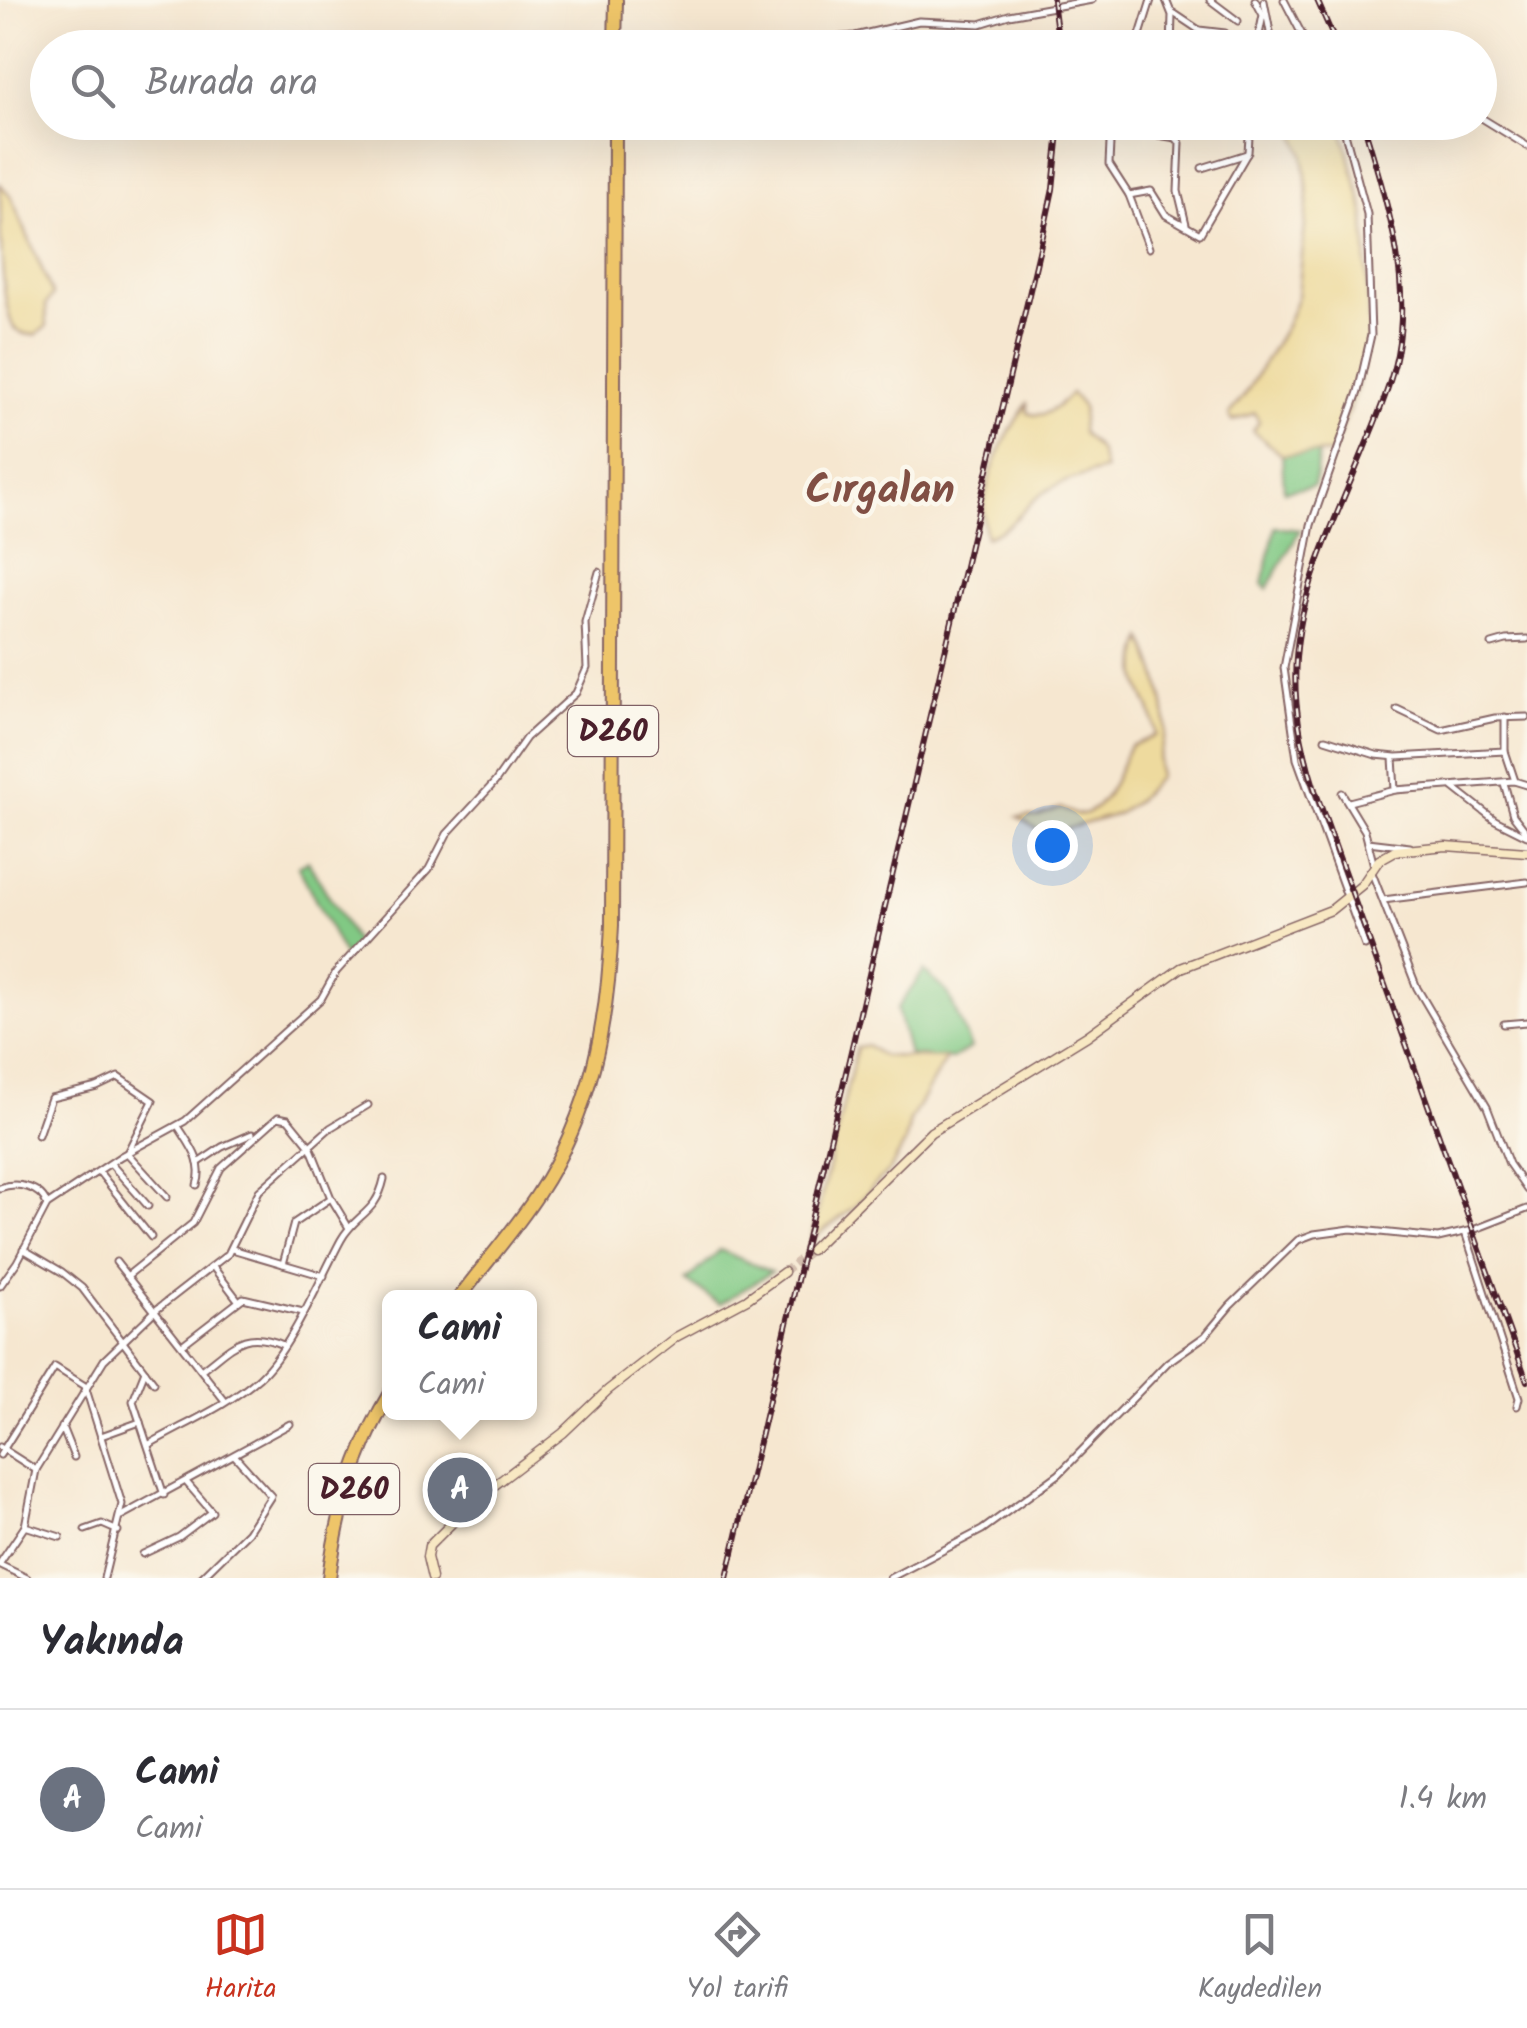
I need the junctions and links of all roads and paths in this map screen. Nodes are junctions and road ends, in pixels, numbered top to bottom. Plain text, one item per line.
1 (619, 0) edge
2 (1092, 0) edge
3 (1151, 0) edge
4 (1166, 0) edge
5 (1210, 0) edge
6 (1255, 0) edge
7 (1284, 0) edge
8 (1263, 3) edge
9 (1172, 12) junction
10 (1238, 22) dead end
11 (619, 30) edge
12 (881, 30) edge
13 (1142, 30) edge
14 (1172, 30) edge
15 (1199, 30) edge
16 (1261, 30) edge
17 (1270, 30) edge
18 (1300, 30) edge
19 (1497, 128) edge
20 (618, 140) edge
21 (618, 140) edge
22 (1109, 140) edge
23 (1178, 140) edge
24 (1248, 140) edge
25 (1347, 140) edge
26 (1527, 146) edge
27 (1246, 154) junction
28 (1202, 168) dead end
29 (1129, 195) junction
30 (1186, 224) junction
31 (1148, 248) dead end
32 (599, 572) dead end
33 (1527, 639) edge
34 (1492, 644) dead end
35 (1397, 709) dead end
36 (1527, 717) edge
37 (1505, 718) junction
38 (1324, 739) dead end
39 (1506, 751) junction
40 (1393, 757) junction
41 (1504, 782) junction
42 (1515, 782) junction
43 (1527, 785) edge
44 (1450, 786) junction
45 (1395, 790) junction
46 (1342, 792) dead end
47 (1349, 802) junction
48 (1527, 834) edge
49 (1368, 842) junction
50 (1410, 847) junction
51 (1527, 852) edge
52 (1372, 868) junction
53 (1527, 882) edge
54 (1349, 895) junction
55 (1383, 900) junction
56 (1365, 946) dead end
57 (1527, 1022) edge
58 (1504, 1024) dead end
59 (368, 1105) dead end
60 (178, 1126) junction
61 (259, 1132) junction
62 (38, 1135) dead end
63 (310, 1146) junction
64 (127, 1154) junction
65 (198, 1163) junction
66 (111, 1164) junction
67 (99, 1172) junction
68 (384, 1179) dead end
69 (196, 1184) dead end
70 (0, 1188) edge
71 (1527, 1190) edge
72 (167, 1197) dead end
73 (332, 1198) junction
74 (48, 1205) junction
75 (148, 1206) dead end
76 (1527, 1209) edge
77 (349, 1228) junction
78 (1464, 1232) junction
79 (151, 1237) dead end
80 (232, 1249) junction
81 (23, 1250) junction
82 (810, 1250) tunnel mouth
83 (116, 1262) dead end
84 (282, 1264) junction
85 (213, 1267) junction
86 (784, 1272) tunnel mouth
87 (126, 1276) junction
88 (324, 1276) junction
89 (0, 1286) edge
90 (465, 1290) edge
91 (474, 1290) edge
92 (238, 1300) junction
93 (156, 1310) junction
94 (303, 1312) junction
95 (121, 1340) junction
96 (182, 1345) junction
97 (283, 1345) junction
98 (201, 1370) junction
99 (145, 1371) junction
100 (154, 1383) dead end
101 (85, 1386) junction
102 (225, 1402) junction
103 (1517, 1406) dead end
104 (382, 1410) edge
105 (383, 1420) edge
106 (140, 1422) junction
107 (290, 1424) dead end
108 (62, 1426) junction
109 (101, 1436) junction
110 (148, 1445) junction
111 (1, 1450) edge
112 (235, 1456) junction
113 (74, 1457) dead end
114 (36, 1470) junction
115 (186, 1483) junction
116 (164, 1494) junction
117 (121, 1516) junction
118 (25, 1526) junction
119 (85, 1530) dead end
120 (118, 1531) junction
121 (60, 1536) dead end
122 (143, 1554) dead end
123 (0, 1564) edge
124 (22, 1577) edge
125 (104, 1578) edge
126 (202, 1578) edge
127 (332, 1578) edge
128 (432, 1578) edge
129 (890, 1578) edge

1 - 11 highway
2 - 12 street
3 - 13 street
4 - 9 street
5 - 10 street
6 - 8 street
7 - 18 street
8 - 16 street
8 - 17 street
9 - 14 street
9 - 15 street
19 - 26 street
20 - 90 highway, D260
21 - 91 highway, D260
22 - 29 street
23 - 30 street
24 - 27 street
25 - 54 street
27 - 28 street
27 - 30 street
29 - 30 street
29 - 31 street
32 - 60 street
33 - 34 street
35 - 37 street
36 - 37 street
37 - 39 street
38 - 40 street
39 - 40 street
39 - 42 street
40 - 45 street
41 - 42 street
41 - 44 street
41 - 48 street
42 - 43 street
44 - 45 street
44 - 48 street
45 - 47 street
46 - 47 street
47 - 49 street
49 - 50 street
49 - 52 street
50 - 51 street
50 - 52 street
52 - 54 street
52 - 55 street
53 - 55 street
54 - 56 street
54 - 82 street
55 - 71 street
57 - 58 street
59 - 63 street
60 - 64 street
60 - 65 street
61 - 63 street
61 - 65 street
61 - 87 street
62 - 64 street
63 - 73 street
63 - 80 street
64 - 66 street
64 - 72 street
65 - 69 street
66 - 67 street
66 - 75 street
67 - 74 street
67 - 79 street
68 - 77 street
70 - 74 street
73 - 77 street
73 - 84 street
74 - 81 street
76 - 78 street
77 - 88 street
78 - 103 street
78 - 129 street
80 - 84 street
80 - 85 street
81 - 89 street
81 - 95 street
83 - 87 street
84 - 88 street
85 - 92 street
85 - 93 street
86 - 128 street
87 - 93 street
88 - 94 street
92 - 94 street
92 - 96 street
93 - 95 street
93 - 96 street
94 - 97 street
95 - 99 street
95 - 101 street
96 - 98 street
97 - 98 street
97 - 102 street
98 - 102 street
99 - 100 street
99 - 106 street
101 - 108 street
101 - 109 street
101 - 111 street
102 - 110 street
104 - 127 highway, D260
105 - 127 highway, D260
106 - 109 street
106 - 110 street
107 - 112 street
108 - 113 street
108 - 114 street
109 - 117 street
110 - 116 street
111 - 114 street
112 - 115 street
112 - 126 street
114 - 118 street
115 - 116 street
115 - 122 street
116 - 117 street
117 - 120 street
118 - 121 street
118 - 123 street
119 - 120 street
120 - 125 street
123 - 124 street

